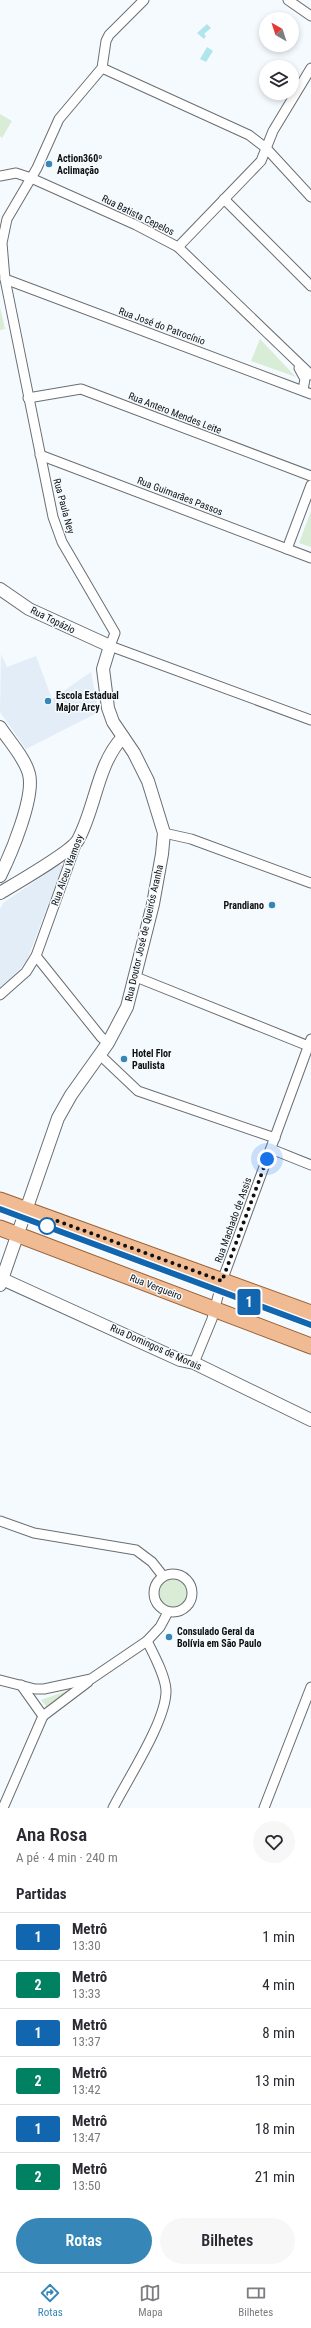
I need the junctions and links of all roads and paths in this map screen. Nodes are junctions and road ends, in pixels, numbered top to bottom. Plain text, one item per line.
1 (144, 0) edge
2 (288, 0) edge
3 (311, 16) edge
4 (102, 68) junction
5 (311, 68) edge
6 (266, 148) junction
7 (0, 176) edge
8 (31, 178) junction
9 (311, 197) edge
10 (224, 199) junction
11 (178, 247) junction
12 (5, 279) junction
13 (311, 286) edge
14 (296, 363) junction
15 (311, 375) edge
16 (307, 392) edge
17 (28, 398) junction
18 (40, 455) junction
19 (311, 476) edge
20 (311, 485) edge
21 (287, 549) junction
22 (311, 558) edge
23 (0, 589) edge
24 (110, 646) junction
25 (311, 720) edge
26 (0, 727) edge
27 (123, 737) junction
28 (164, 833) junction
29 (77, 841) junction
30 (0, 876) edge
31 (311, 883) edge
32 (0, 893) edge
33 (36, 956) junction
34 (136, 977) junction
35 (0, 995) edge
36 (108, 1043) junction
37 (310, 1044) edge
38 (100, 1055) junction
39 (275, 1138) junction
40 (271, 1149) junction
41 (311, 1165) edge
42 (0, 1200) edge
43 (26, 1210) junction
44 (0, 1228) edge
45 (17, 1235) junction
46 (1, 1281) edge
47 (222, 1281) junction
48 (215, 1309) junction
49 (311, 1313) edge
50 (311, 1346) edge
51 (194, 1363) junction
52 (311, 1420) edge
53 (0, 1521) edge
54 (163, 1576) junction
55 (168, 1612) junction
56 (147, 1641) junction
57 (91, 1679) junction
58 (0, 1680) edge
59 (21, 1685) junction
60 (311, 1687) edge
61 (43, 1716) junction
62 (4, 1808) edge
63 (113, 1808) edge
64 (264, 1808) edge

1 - 4 street
2 - 3 street
4 - 6 street
4 - 8 street, Rua Paula Ney
5 - 6 street
6 - 9 street
6 - 10 street
7 - 8 street, Rua Batista Cepelos
8 - 11 street, Rua Batista Cepelos
8 - 12 street, Rua Paula Ney
10 - 11 street
10 - 13 street
11 - 14 street, Rua Batista Cepelos
12 - 16 street, Rua José do Patrocínio
12 - 17 street, Rua Paula Ney
14 - 15 street, Rua Batista Cepelos
14 - 16 street, Rua Batista Cepelos
17 - 18 street, Rua Paula Ney
17 - 19 street, Rua Antero Mendes Leite
18 - 21 street, Rua Guimarães Passos
18 - 24 street, Rua Paula Ney
20 - 21 street
21 - 22 street, Rua Guimarães Passos
23 - 24 street, Rua Topázio
24 - 25 street
24 - 27 street, Rua Doutor José de Queirós Aranha
26 - 30 street
27 - 28 street, Rua Doutor José de Queirós Aranha
27 - 29 street, Rua Alceu Wamosy
28 - 31 street
28 - 34 street, Rua Doutor José de Queirós Aranha
29 - 32 street
29 - 33 street, Rua Alceu Wamosy
33 - 35 street, Rua Alceu Wamosy
33 - 36 street
34 - 36 street, Rua Doutor José de Queirós Aranha
34 - 37 street
36 - 38 street, Rua Doutor José de Queirós Aranha
37 - 39 street, Rua Machado de Assis
38 - 39 street
38 - 43 street, Rua Doutor José de Queirós Aranha
39 - 40 street, Rua Machado de Assis
40 - 41 street
40 - 47 street, Rua Machado de Assis
42 - 43 main road
43 - 45 street, Rua Doutor José de Queirós Aranha
43 - 47 main road
44 - 45 main road, Rua Vergueiro
45 - 46 street, Rua Doutor José de Queirós Aranha
45 - 48 main road, Rua Vergueiro
46 - 51 street, Rua Domingos de Morais
47 - 48 street, Rua Machado de Assis
47 - 49 main road
48 - 50 main road, Rua Vergueiro
48 - 51 street, Rua Machado de Assis
51 - 52 street, Rua Domingos de Morais
53 - 54 street
54 - 55 street
54 - 55 street
55 - 56 street
56 - 57 street
56 - 63 street
57 - 59 street
57 - 61 street
58 - 59 street
59 - 61 street
60 - 64 street
61 - 62 street

